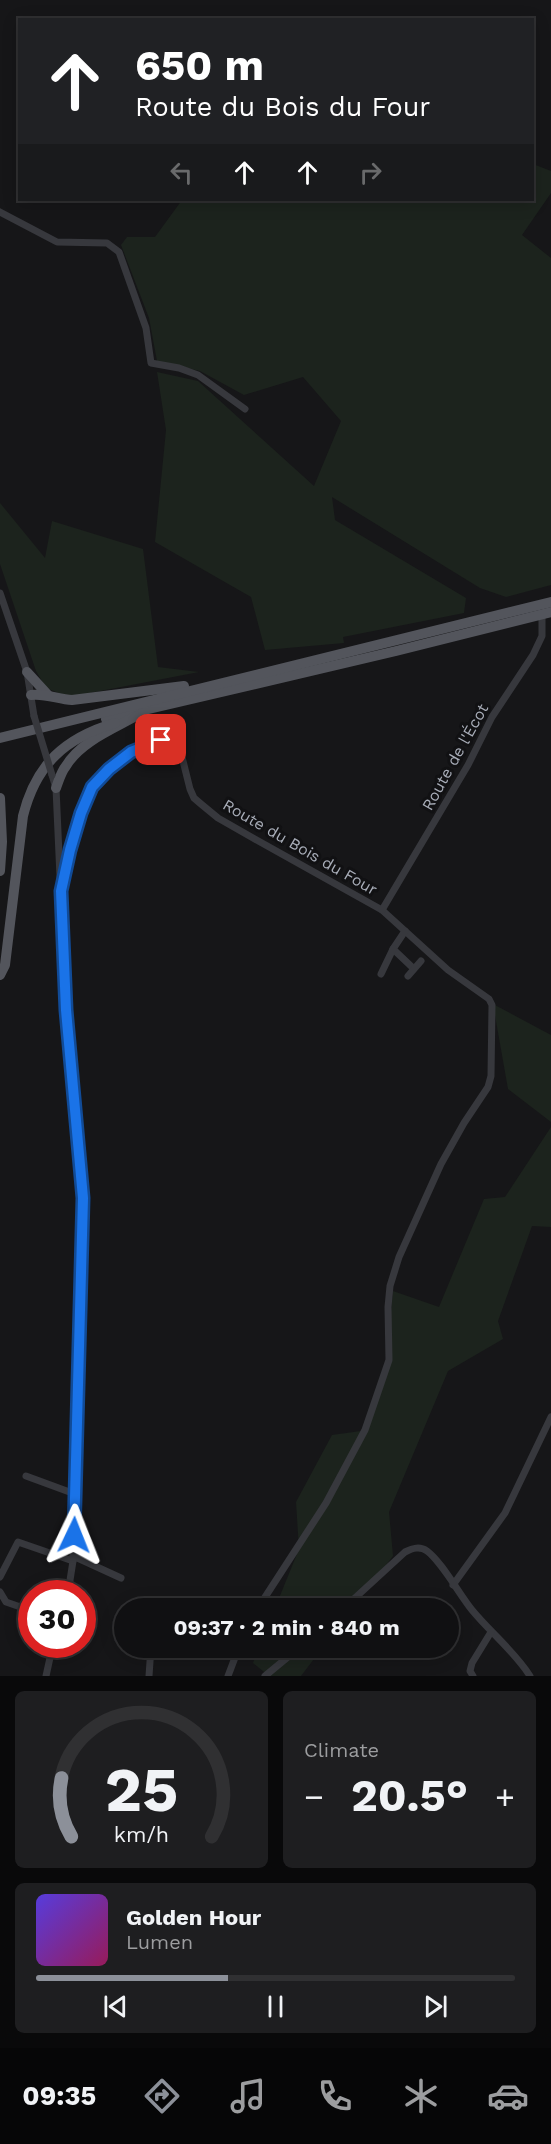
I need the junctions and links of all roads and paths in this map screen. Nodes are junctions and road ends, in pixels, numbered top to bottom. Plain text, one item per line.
1 (0, 212) edge
2 (245, 409) dead end
3 (0, 593) edge
4 (551, 602) edge
5 (546, 614) edge
6 (27, 672) junction
7 (250, 675) junction
8 (31, 695) junction
9 (50, 697) junction
10 (164, 706) junction
11 (139, 715) junction
12 (4, 740) edge
13 (56, 788) junction
14 (0, 798) edge
15 (0, 871) edge
16 (61, 891) junction
17 (382, 910) junction
18 (405, 931) junction
19 (393, 949) junction
20 (421, 961) dead end
21 (413, 968) junction
22 (381, 974) dead end
23 (0, 975) edge
24 (408, 976) dead end
25 (551, 1417) edge
26 (26, 1476) dead end
27 (75, 1494) junction
28 (73, 1559) junction
29 (0, 1577) edge
30 (122, 1578) dead end
31 (70, 1580) edge
32 (453, 1586) junction
33 (0, 1592) edge
34 (264, 1598) edge
35 (355, 1598) edge
36 (18, 1606) edge
37 (491, 1632) junction
38 (50, 1658) edge
39 (150, 1658) edge
40 (235, 1658) edge
41 (287, 1658) edge
42 (46, 1676) edge
43 (148, 1676) edge
44 (228, 1676) edge
45 (265, 1676) edge
46 (473, 1676) edge
47 (530, 1676) edge

1 - 2 street
3 - 6 street
4 - 7 main road
5 - 10 main road
5 - 17 street, Route de l'Écot
6 - 8 street
6 - 9 main road
7 - 9 main road
7 - 12 main road
8 - 9 main road
8 - 13 street, bridge
10 - 11 main road
10 - 12 main road
11 - 13 main road
11 - 23 main road
13 - 16 street
14 - 15 main road
16 - 17 street, Route du Bois du Four
16 - 27 street
17 - 18 street, Route du Bois du Four
18 - 19 street
18 - 34 street, Route du Bois du Four
19 - 21 street
19 - 22 street
20 - 21 street
21 - 24 street
25 - 32 street
26 - 27 street
27 - 28 street
28 - 29 street
28 - 30 street
28 - 31 street
32 - 35 street
32 - 37 street
33 - 36 street
37 - 46 street
37 - 47 street
38 - 42 street
39 - 43 street
40 - 44 street
41 - 45 street

